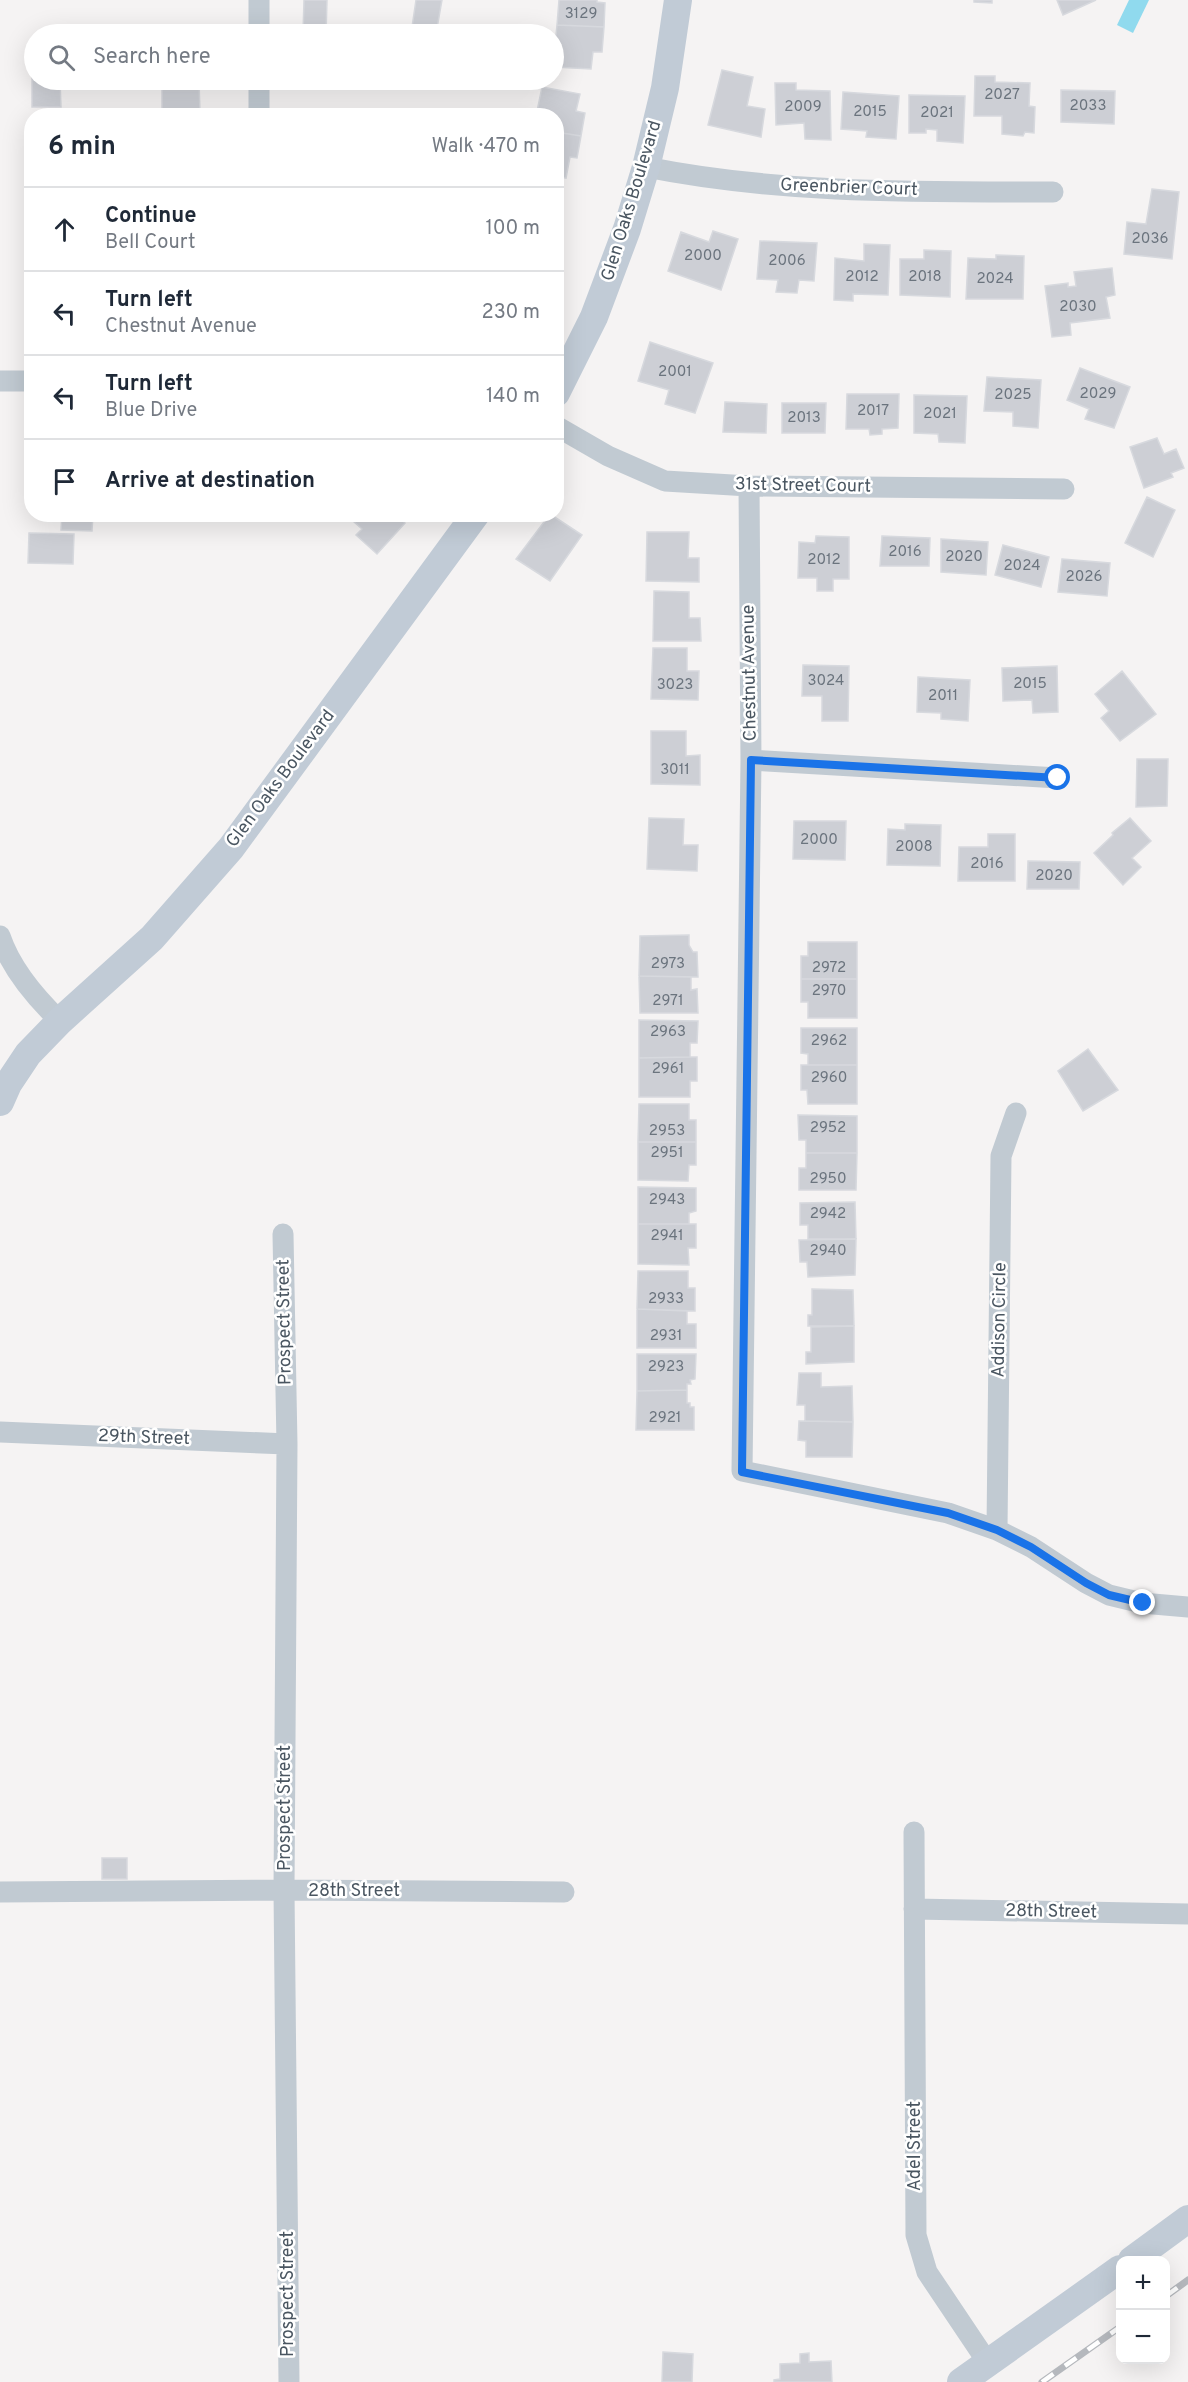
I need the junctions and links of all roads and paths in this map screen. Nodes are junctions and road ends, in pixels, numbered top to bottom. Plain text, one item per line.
1 (259, 0) edge
2 (678, 0) edge
3 (259, 24) edge
4 (259, 90) edge
5 (259, 108) edge
6 (646, 167) junction
7 (1053, 192) dead end
8 (564, 377) edge
9 (0, 381) edge
10 (24, 381) edge
11 (564, 431) edge
12 (749, 486) junction
13 (1064, 489) dead end
14 (470, 522) edge
15 (751, 760) junction
16 (1058, 778) dead end
17 (0, 936) edge
18 (60, 1021) junction
19 (0, 1102) edge
20 (1016, 1113) dead end
21 (283, 1234) dead end
22 (0, 1432) edge
23 (287, 1444) junction
24 (997, 1530) junction
25 (1188, 1607) edge
26 (914, 1832) dead end
27 (285, 1890) junction
28 (0, 1892) edge
29 (564, 1892) dead end
30 (914, 1909) junction
31 (1188, 1914) edge
32 (1188, 2219) edge
33 (1137, 2256) edge
34 (1116, 2272) edge
35 (988, 2363) junction
36 (288, 2382) edge
37 (961, 2382) edge

1 - 3 street
2 - 6 main road, Glen Oaks Boulevard
4 - 5 street
6 - 7 street, Greenbrier Court
6 - 8 main road, Glen Oaks Boulevard
9 - 10 street
11 - 12 street, 31st Street Court
12 - 13 street, 31st Street Court
12 - 15 street, Chestnut Avenue
14 - 18 main road, Glen Oaks Boulevard
15 - 16 street
15 - 24 street, Chestnut Avenue
17 - 18 street
18 - 19 main road, Glen Oaks Boulevard
20 - 24 street, Addison Circle
21 - 23 street, Prospect Street
22 - 23 street, 29th Street
23 - 27 street, Prospect Street
24 - 25 street
26 - 30 street, Adel Street
27 - 28 street, 28th Street
27 - 29 street, 28th Street
27 - 36 street, Prospect Street
30 - 31 street, 28th Street
30 - 35 street, Adel Street
32 - 33 main road
34 - 35 main road
35 - 37 main road

